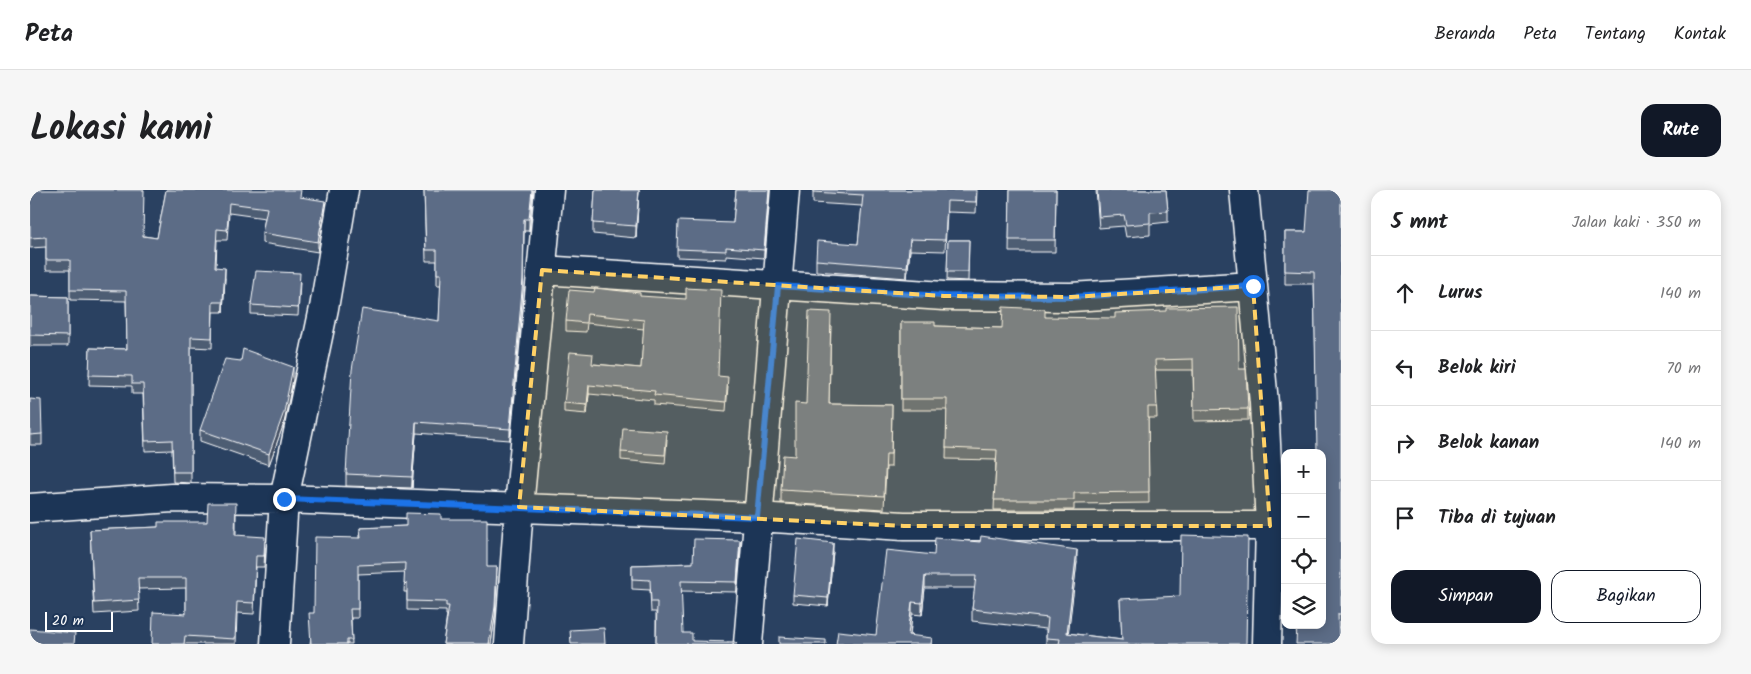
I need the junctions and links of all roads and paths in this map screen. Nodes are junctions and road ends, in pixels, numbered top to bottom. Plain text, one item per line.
1 (344, 190) edge
2 (549, 190) edge
3 (784, 190) edge
4 (1244, 190) edge
5 (542, 270) junction
6 (778, 286) junction
7 (1253, 286) junction
8 (284, 499) junction
9 (519, 507) junction
10 (30, 508) edge
11 (757, 517) junction
12 (1270, 526) junction
13 (275, 644) edge
14 (509, 644) edge
15 (748, 644) edge
16 (1267, 644) edge

1 - 8 street
2 - 5 street
3 - 6 street
4 - 7 street
5 - 6 street
5 - 9 street
6 - 7 street
6 - 11 street
7 - 12 street
8 - 9 street
8 - 10 street
8 - 13 street
9 - 11 street
9 - 14 street
11 - 12 street
11 - 15 street
12 - 16 street

